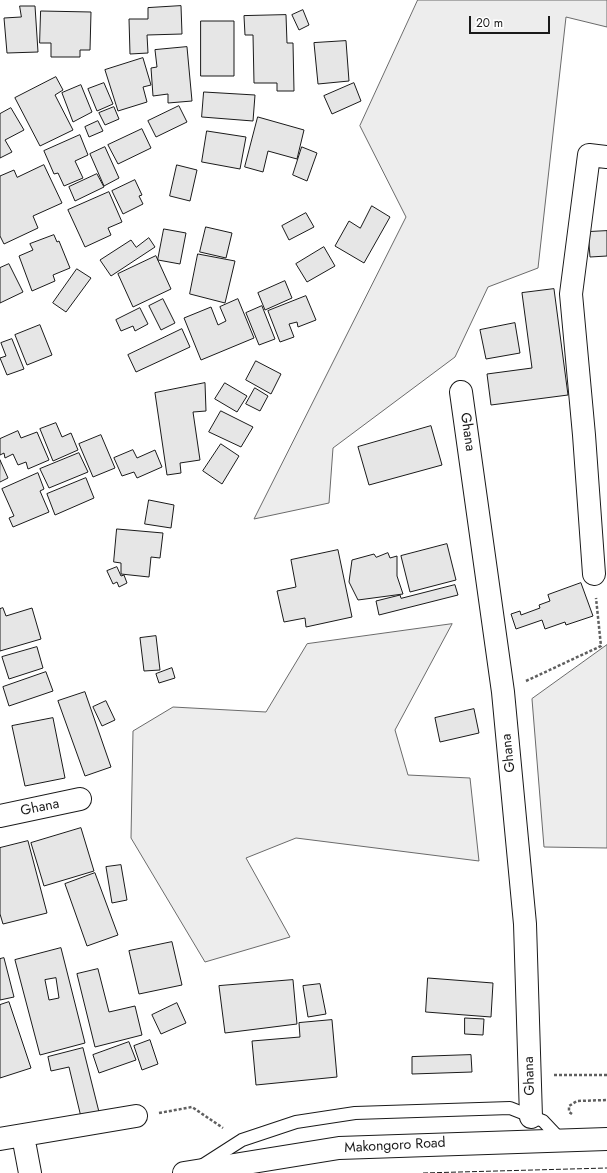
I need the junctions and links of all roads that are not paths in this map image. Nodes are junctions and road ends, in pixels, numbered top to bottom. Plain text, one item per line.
1 (607, 157) edge
2 (461, 392) dead end
3 (594, 574) road end
4 (80, 799) dead end
5 (0, 816) edge
6 (136, 1116) road end
7 (531, 1117) junction
8 (23, 1136) junction
9 (0, 1139) edge
10 (560, 1139) junction
11 (607, 1139) edge
12 (30, 1173) edge
13 (184, 1173) edge

1 - 3 street
2 - 7 street, Ghana
4 - 5 street, Ghana
6 - 8 street
7 - 10 lane
7 - 13 lane
8 - 9 street
8 - 12 street
10 - 11 street, Makongoro Road
10 - 13 street, Makongoro Road

